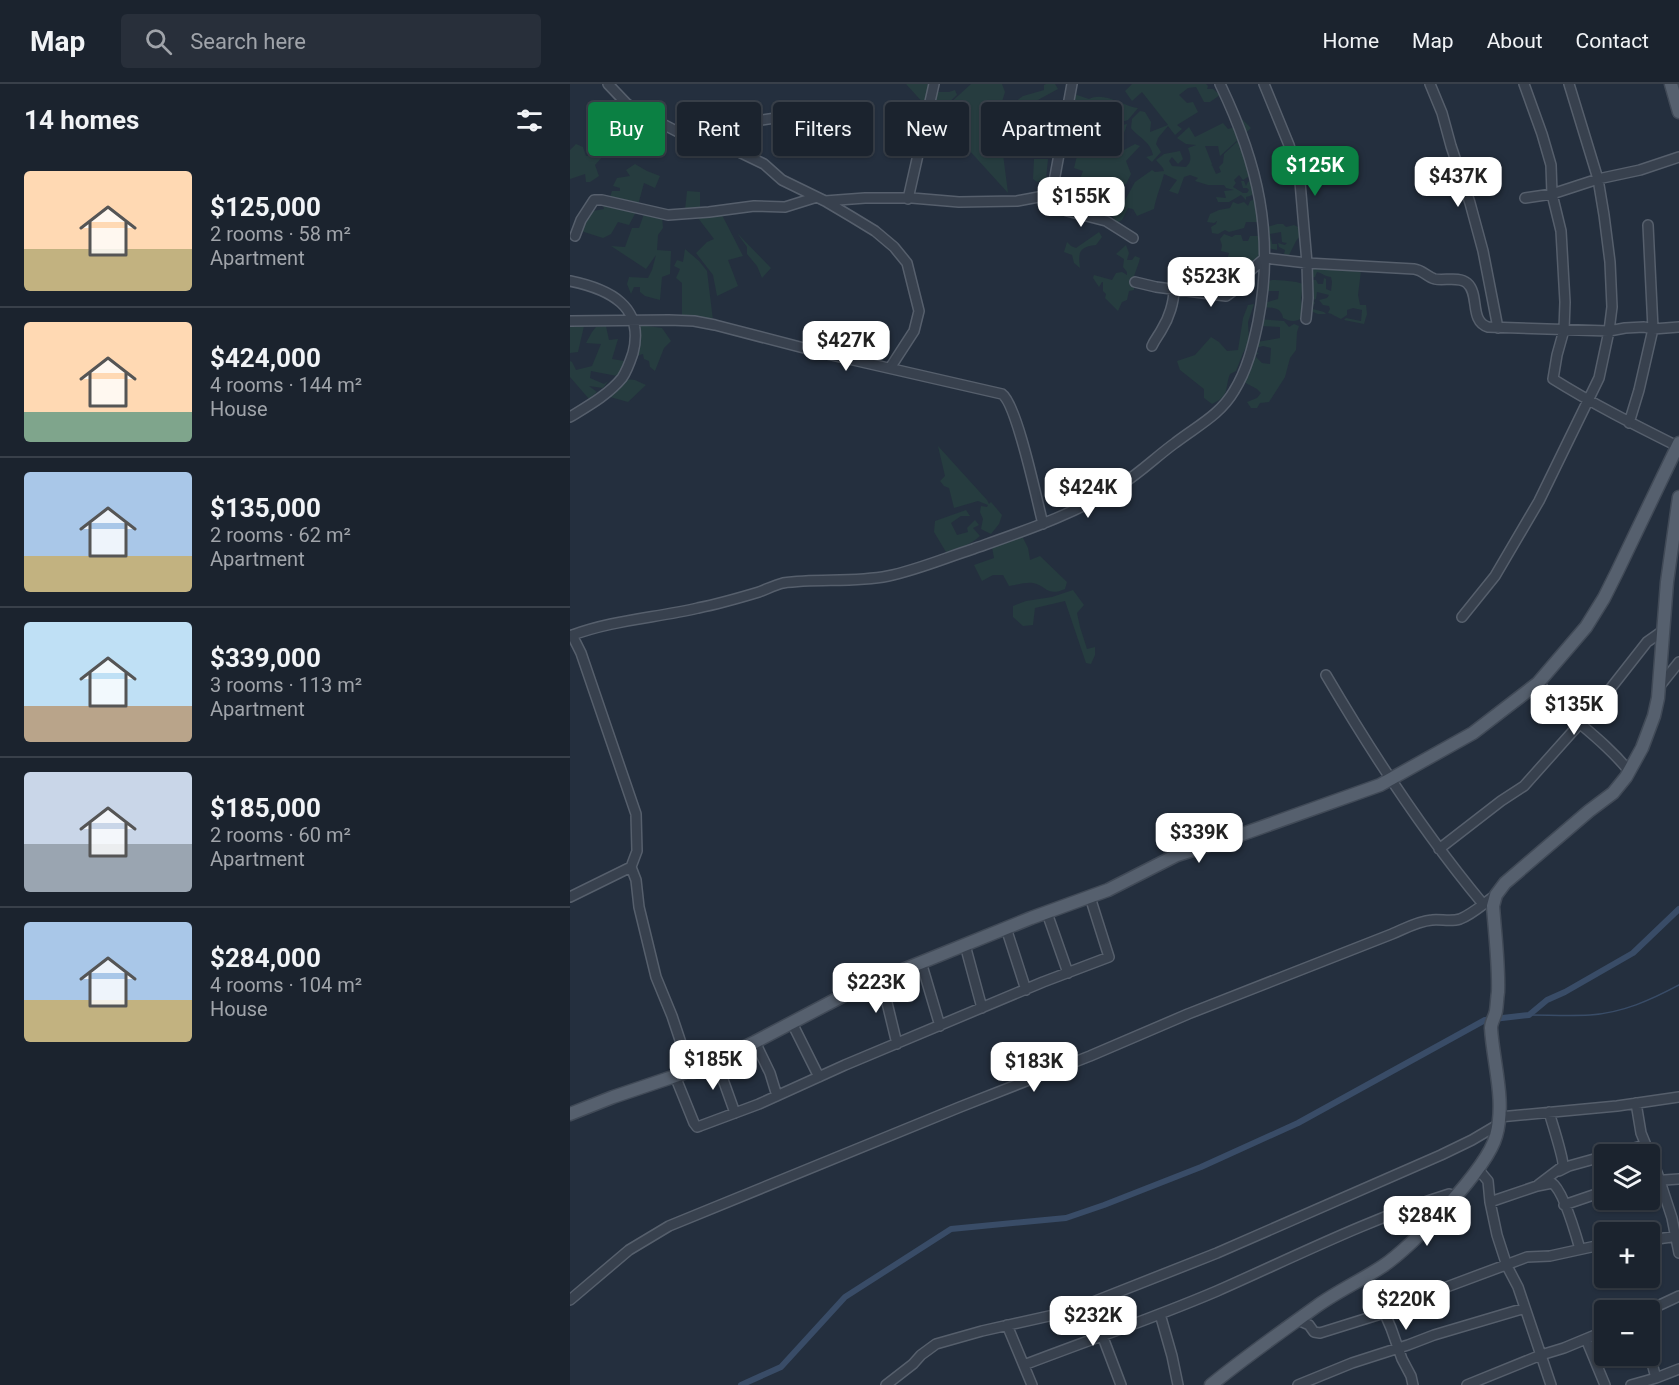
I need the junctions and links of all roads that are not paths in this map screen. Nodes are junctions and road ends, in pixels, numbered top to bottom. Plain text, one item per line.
1 (608, 84) edge
2 (934, 84) edge
3 (1072, 84) edge
4 (1220, 84) edge
5 (1264, 84) edge
6 (1430, 84) edge
7 (1524, 84) edge
8 (1569, 84) edge
9 (1671, 84) edge
10 (1679, 112) edge
11 (677, 131) edge
12 (747, 156) edge
13 (1679, 157) edge
14 (1598, 178) junction
15 (1552, 194) junction
16 (1044, 196) junction
17 (1525, 198) dead end
18 (821, 199) junction
19 (908, 199) junction
20 (1648, 225) dead end
21 (575, 236) dead end
22 (1133, 238) dead end
23 (1265, 258) junction
24 (1307, 263) junction
25 (570, 281) edge
26 (1135, 282) dead end
27 (1174, 289) junction
28 (1306, 319) dead end
29 (570, 321) edge
30 (634, 321) junction
31 (1679, 327) edge
32 (1498, 328) junction
33 (1653, 329) junction
34 (1564, 330) junction
35 (1609, 331) junction
36 (1152, 346) dead end
37 (890, 368) junction
38 (1588, 401) junction
39 (570, 417) edge
40 (1629, 423) junction
41 (1678, 444) edge
42 (1679, 497) edge
43 (1043, 524) junction
44 (1462, 616) dead end
45 (1664, 630) junction
46 (571, 636) edge
47 (1679, 662) edge
48 (1326, 675) dead end
49 (1538, 683) junction
50 (1659, 687) junction
51 (1581, 724) junction
52 (1629, 771) junction
53 (1390, 780) junction
54 (1439, 849) junction
55 (631, 867) junction
56 (1496, 896) junction
57 (570, 897) edge
58 (1090, 897) junction
59 (1483, 904) junction
60 (1047, 913) junction
61 (1006, 928) junction
62 (965, 945) junction
63 (921, 962) junction
64 (1068, 973) junction
65 (882, 978) junction
66 (1026, 990) junction
67 (982, 1008) junction
68 (792, 1023) junction
69 (940, 1026) junction
70 (755, 1042) junction
71 (897, 1044) junction
72 (716, 1060) junction
73 (694, 1072) junction
74 (675, 1076) junction
75 (819, 1077) junction
76 (777, 1096) junction
77 (1679, 1097) edge
78 (1636, 1103) junction
79 (1550, 1112) junction
80 (735, 1113) junction
81 (570, 1114) edge
82 (1498, 1122) junction
83 (1645, 1144) edge
84 (1594, 1159) edge
85 (1478, 1169) junction
86 (1554, 1174) junction
87 (1679, 1179) edge
88 (1660, 1181) edge
89 (1537, 1186) junction
90 (1660, 1194) edge
91 (1594, 1195) edge
92 (1455, 1196) junction
93 (1490, 1202) junction
94 (1564, 1205) junction
95 (1677, 1236) edge
96 (1660, 1239) edge
97 (1594, 1246) edge
98 (1580, 1249) junction
99 (1679, 1253) edge
100 (1507, 1266) junction
101 (1366, 1277) junction
102 (1679, 1296) edge
103 (570, 1300) edge
104 (1093, 1302) junction
105 (1660, 1305) edge
106 (1525, 1308) junction
107 (1384, 1313) junction
108 (1160, 1314) junction
109 (1298, 1320) junction
110 (1007, 1325) junction
111 (1103, 1335) junction
112 (1594, 1336) edge
113 (1586, 1339) junction
114 (1399, 1348) junction
115 (1541, 1355) junction
116 (1024, 1365) junction
117 (1653, 1366) edge
118 (1679, 1368) edge
119 (1656, 1378) junction
120 (886, 1385) edge
121 (1032, 1385) edge
122 (1121, 1385) edge
123 (1178, 1385) edge
124 (1211, 1385) edge
125 (1298, 1385) edge
126 (1413, 1385) edge
127 (1467, 1385) edge
128 (1551, 1385) edge
129 (1605, 1385) edge
130 (1631, 1385) edge

1 - 11 street
2 - 19 street
3 - 16 street
4 - 23 street
5 - 24 street
6 - 32 street
7 - 15 street
8 - 14 street
9 - 10 main road
12 - 18 street
13 - 14 street
14 - 15 street
14 - 35 street
15 - 17 street
15 - 34 street
16 - 19 street
16 - 22 street
18 - 19 street
18 - 21 street
18 - 37 street
20 - 33 street
23 - 24 street
23 - 27 street
23 - 43 street
24 - 28 street
24 - 32 street
25 - 30 street
26 - 27 street
27 - 36 street
29 - 30 street
30 - 37 street
30 - 39 street
31 - 33 street
32 - 34 street
33 - 35 street
33 - 40 street
34 - 35 street
34 - 38 street
35 - 38 street
37 - 43 street
38 - 40 street
38 - 44 street
40 - 41 street
41 - 49 main road
42 - 45 main road
43 - 46 street
45 - 50 main road
45 - 51 street
46 - 55 street
47 - 50 street
48 - 53 street
49 - 51 street
49 - 53 main road
50 - 52 main road
51 - 52 street
51 - 54 street
52 - 56 main road
53 - 54 street
53 - 58 main road
54 - 59 street
55 - 57 street
55 - 73 street
56 - 59 street
56 - 82 main road
58 - 60 main road
58 - 64 street
59 - 103 street
60 - 61 main road
60 - 64 street
61 - 62 main road
61 - 66 street
62 - 63 main road
62 - 67 street
63 - 65 main road
63 - 69 street
64 - 66 street
65 - 68 main road
65 - 71 street
66 - 67 street
67 - 69 street
68 - 70 main road
68 - 75 street
69 - 71 street
70 - 72 main road
70 - 76 street
71 - 75 street
72 - 73 main road
72 - 80 street
73 - 74 main road
74 - 80 street
74 - 81 main road
75 - 76 street
76 - 80 street
77 - 78 street
78 - 79 street
78 - 83 street
79 - 82 street
79 - 86 street
82 - 85 main road
82 - 104 street
84 - 86 street
85 - 92 main road
85 - 93 street
86 - 89 street
87 - 88 street
89 - 93 street
89 - 94 street
90 - 95 street
91 - 94 street
92 - 101 main road
92 - 108 street
93 - 100 street
94 - 98 street
95 - 96 street
95 - 99 street
97 - 98 street
98 - 100 street
100 - 106 street
100 - 107 street
101 - 107 street
101 - 109 main road
102 - 105 street
104 - 110 street
104 - 111 street
106 - 114 street
106 - 115 street
107 - 109 street
107 - 114 street
108 - 111 street
108 - 123 street
109 - 124 main road
110 - 116 street
110 - 120 street
111 - 116 street
111 - 122 street
112 - 113 street
113 - 115 street
113 - 129 street
114 - 125 street
114 - 126 street
115 - 127 street
115 - 128 street
116 - 121 street
117 - 119 street
118 - 119 street
119 - 130 street

